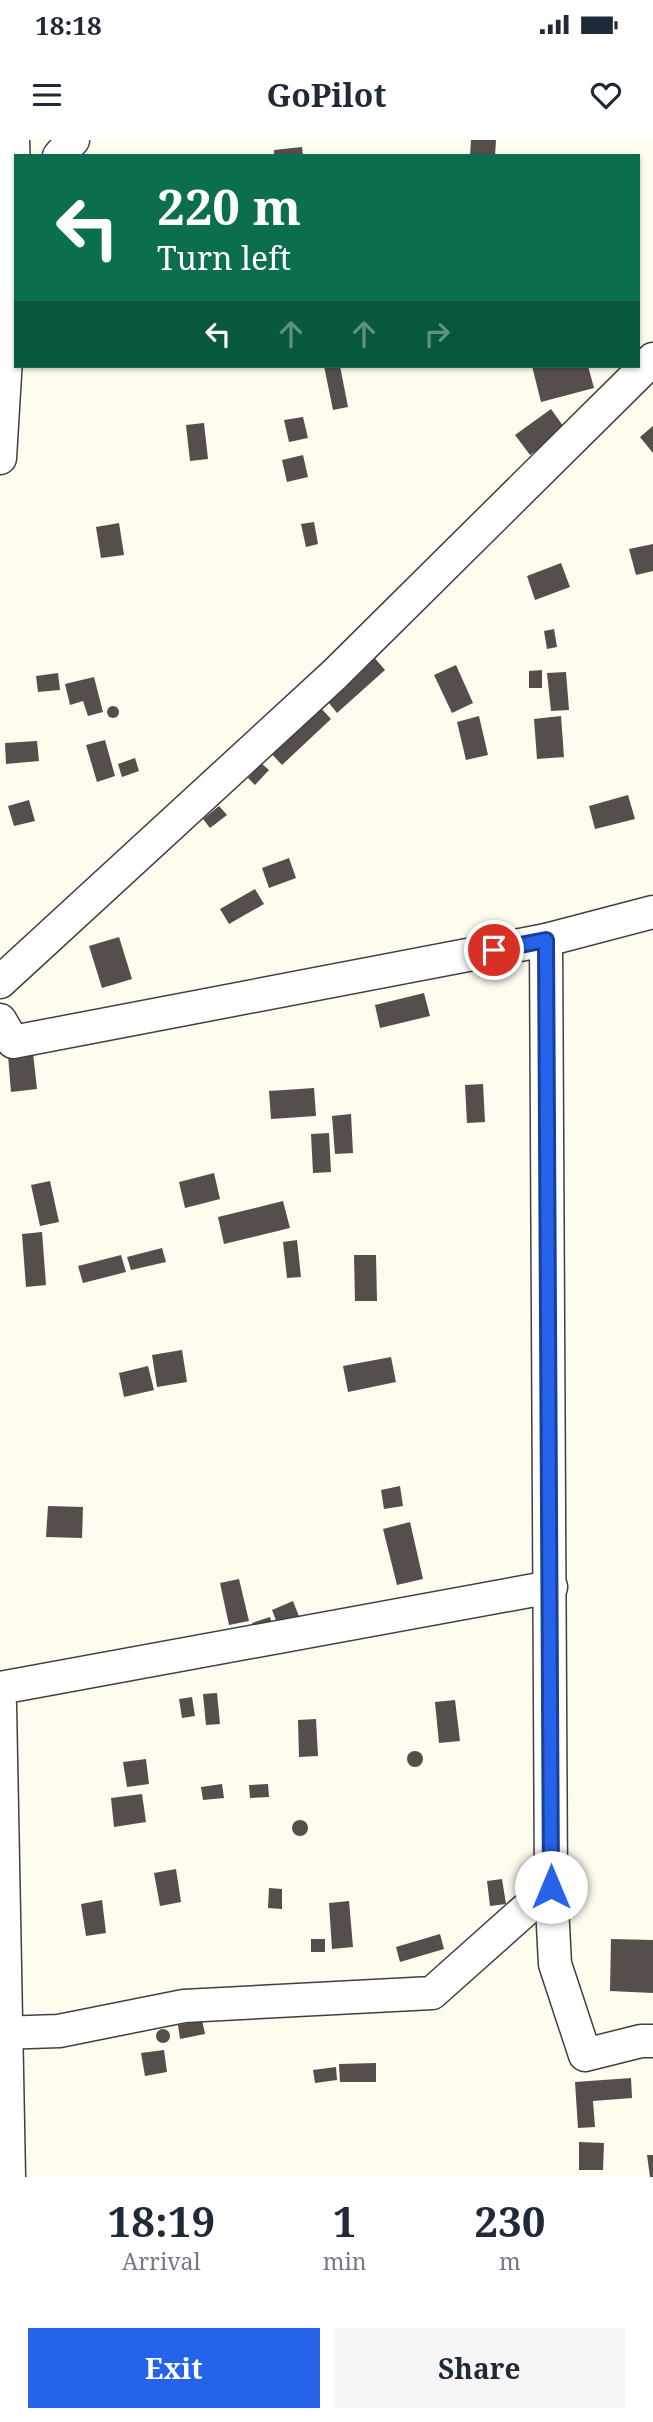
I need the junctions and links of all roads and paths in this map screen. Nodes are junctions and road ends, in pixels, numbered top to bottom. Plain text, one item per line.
1 (13, 140) edge
2 (72, 140) edge
3 (61, 154) edge
4 (14, 174) edge
5 (14, 225) edge
6 (653, 359) edge
7 (0, 458) edge
8 (653, 912) edge
9 (546, 940) junction
10 (0, 982) edge
11 (0, 1020) edge
12 (551, 1587) junction
13 (0, 1688) edge
14 (0, 1705) edge
15 (551, 1887) junction
16 (4, 2033) edge
17 (653, 2041) edge
18 (9, 2177) edge

1 - 4 street
2 - 3 street
5 - 7 street
6 - 10 street
8 - 9 street
9 - 11 street
9 - 12 street
12 - 13 street
12 - 15 street
14 - 16 street
15 - 16 street
15 - 17 street
16 - 18 street

